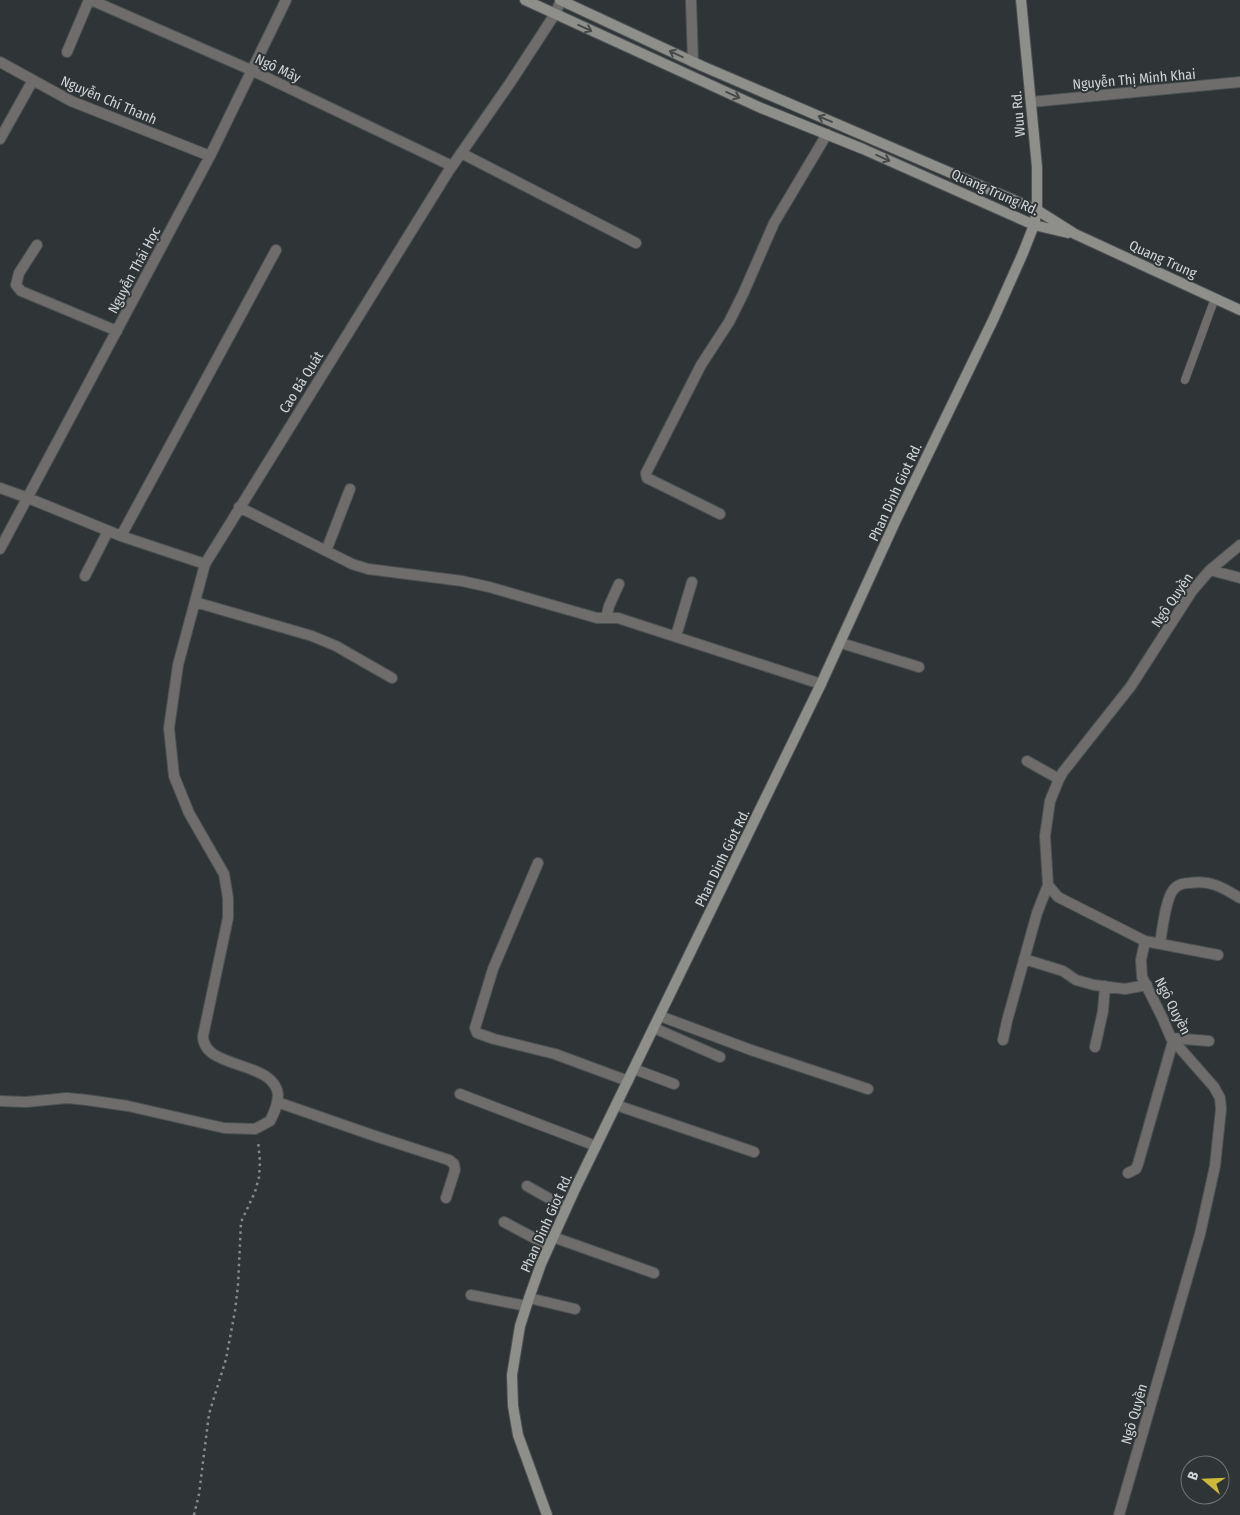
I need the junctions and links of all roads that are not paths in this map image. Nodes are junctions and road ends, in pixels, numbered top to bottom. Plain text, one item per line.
1 (90, 0) edge
2 (286, 0) edge
3 (525, 0) edge
4 (561, 0) edge
5 (691, 0) edge
6 (1021, 0) edge
7 (555, 14) junction
8 (67, 52) dead end
9 (0, 62) edge
10 (693, 62) junction
11 (252, 70) junction
12 (33, 80) junction
13 (1240, 82) edge
14 (1031, 102) junction
15 (827, 134) junction
16 (0, 139) edge
17 (461, 153) junction
18 (210, 156) junction
19 (452, 166) junction
20 (1037, 210) junction
21 (1034, 225) junction
22 (1075, 234) junction
23 (636, 243) dead end
24 (37, 245) dead end
25 (276, 250) dead end
26 (1215, 298) junction
27 (1240, 310) edge
28 (117, 331) junction
29 (1185, 380) dead end
30 (0, 488) edge
31 (350, 489) dead end
32 (28, 498) junction
33 (238, 507) junction
34 (720, 514) dead end
35 (108, 531) junction
36 (121, 536) junction
37 (1240, 545) edge
38 (0, 549) edge
39 (326, 551) junction
40 (205, 564) junction
41 (1210, 570) junction
42 (85, 576) dead end
43 (1240, 578) edge
44 (692, 582) dead end
45 (619, 584) dead end
46 (195, 602) junction
47 (606, 618) junction
48 (676, 636) junction
49 (841, 643) junction
50 (919, 667) dead end
51 (392, 678) dead end
52 (822, 684) junction
53 (1026, 760) dead end
54 (1059, 779) junction
55 (538, 863) dead end
56 (1048, 886) junction
57 (1240, 898) edge
58 (1145, 941) junction
59 (1160, 944) junction
60 (1218, 955) dead end
61 (1024, 959) junction
62 (1147, 985) junction
63 (1105, 986) junction
64 (660, 1016) junction
65 (654, 1028) junction
66 (1003, 1040) dead end
67 (1172, 1040) junction
68 (1209, 1041) dead end
69 (1095, 1047) dead end
70 (720, 1057) dead end
71 (634, 1069) junction
72 (628, 1081) junction
73 (674, 1084) dead end
74 (868, 1089) dead end
75 (460, 1094) dead end
76 (0, 1101) edge
77 (277, 1102) junction
78 (616, 1105) junction
79 (596, 1146) junction
80 (754, 1152) dead end
81 (1128, 1172) dead end
82 (527, 1186) dead end
83 (446, 1198) dead end
84 (566, 1208) junction
85 (504, 1222) dead end
86 (551, 1242) junction
87 (654, 1273) dead end
88 (471, 1295) dead end
89 (528, 1302) junction
90 (576, 1309) dead end
91 (547, 1515) edge
92 (1118, 1515) edge

1 - 8 street
1 - 11 street, Ngô Mây
2 - 11 street, Nguyễn Thái Học
3 - 7 main road, Quang Trung Rd.
4 - 7 street, Cao Bá Quát
10 -> 4 main road, Quang Trung Rd.
5 - 10 street
6 - 14 main road, Wuu Rd.
7 -> 15 main road, Quang Trung Rd.
7 - 17 street, Cao Bá Quát
9 - 12 street, Nguyễn Chí Thanh
20 -> 10 main road, Quang Trung Rd.
11 - 18 street, Nguyễn Thái Học
11 - 19 street, Ngô Mây
12 - 16 street
12 - 18 street, Nguyễn Chí Thanh
13 - 14 street, Nguyễn Thị Minh Khai
14 - 20 main road, Wuu Rd.
15 -> 21 main road, Quang Trung Rd.
15 - 34 street
17 - 19 street, Cao Bá Quát
17 - 23 street
18 - 28 street, Nguyễn Thái Học
19 - 33 street, Cao Bá Quát
20 - 21 main road, Wuu Rd.
20 - 22 main road, Quang Trung Rd.
21 - 22 main road, Quang Trung Rd.
21 - 49 main road, Phan Dinh Giot Rd.
22 - 26 main road, Quang Trung
24 - 28 street
25 - 36 street
26 - 27 main road, Quang Trung
26 - 29 lane
28 - 32 street, Nguyễn Thái Học
30 - 32 street
31 - 39 street
32 - 35 street
32 - 38 street, Nguyễn Thái Học
33 - 39 street
33 - 40 street, Cao Bá Quát
35 - 36 street
35 - 42 street
36 - 40 street
37 - 41 street, Ngô Quyền
39 - 47 street
40 - 46 street, Cao Bá Quát
41 - 43 street
41 - 54 street, Ngô Quyền
44 - 48 street
45 - 47 street
46 - 51 street
46 - 77 street, Cao Bá Quát
47 - 48 street
48 - 52 street
49 - 50 street
49 - 52 main road, Phan Dinh Giot Rd.
52 - 64 main road, Phan Dinh Giot Rd.
53 - 54 street
54 - 56 street, Ngô Quyền
55 - 72 street
56 - 58 street
56 - 61 street
57 - 59 street
58 - 59 street
58 - 62 street, Ngô Quyền
59 - 60 street
61 - 63 street
61 - 66 street
62 - 63 street
62 - 67 street, Ngô Quyền
63 - 69 street
64 - 65 main road, Phan Dinh Giot Rd.
64 - 74 street
65 - 70 street
65 - 71 main road, Phan Dinh Giot Rd.
67 - 68 street
67 - 81 street
67 - 92 street, Ngô Quyền
71 - 72 main road, Phan Dinh Giot Rd.
71 - 73 street
72 - 78 main road, Phan Dinh Giot Rd.
75 - 79 street
76 - 77 street
77 - 83 street
78 - 79 main road, Phan Dinh Giot Rd.
78 - 80 street
79 - 84 main road, Phan Dinh Giot Rd.
82 - 84 street
84 - 86 main road, Phan Dinh Giot Rd.
85 - 86 street
86 - 87 street
86 - 89 main road, Phan Dinh Giot Rd.
88 - 89 street
89 - 90 street
89 - 91 main road, Phan Dinh Giot Rd.

